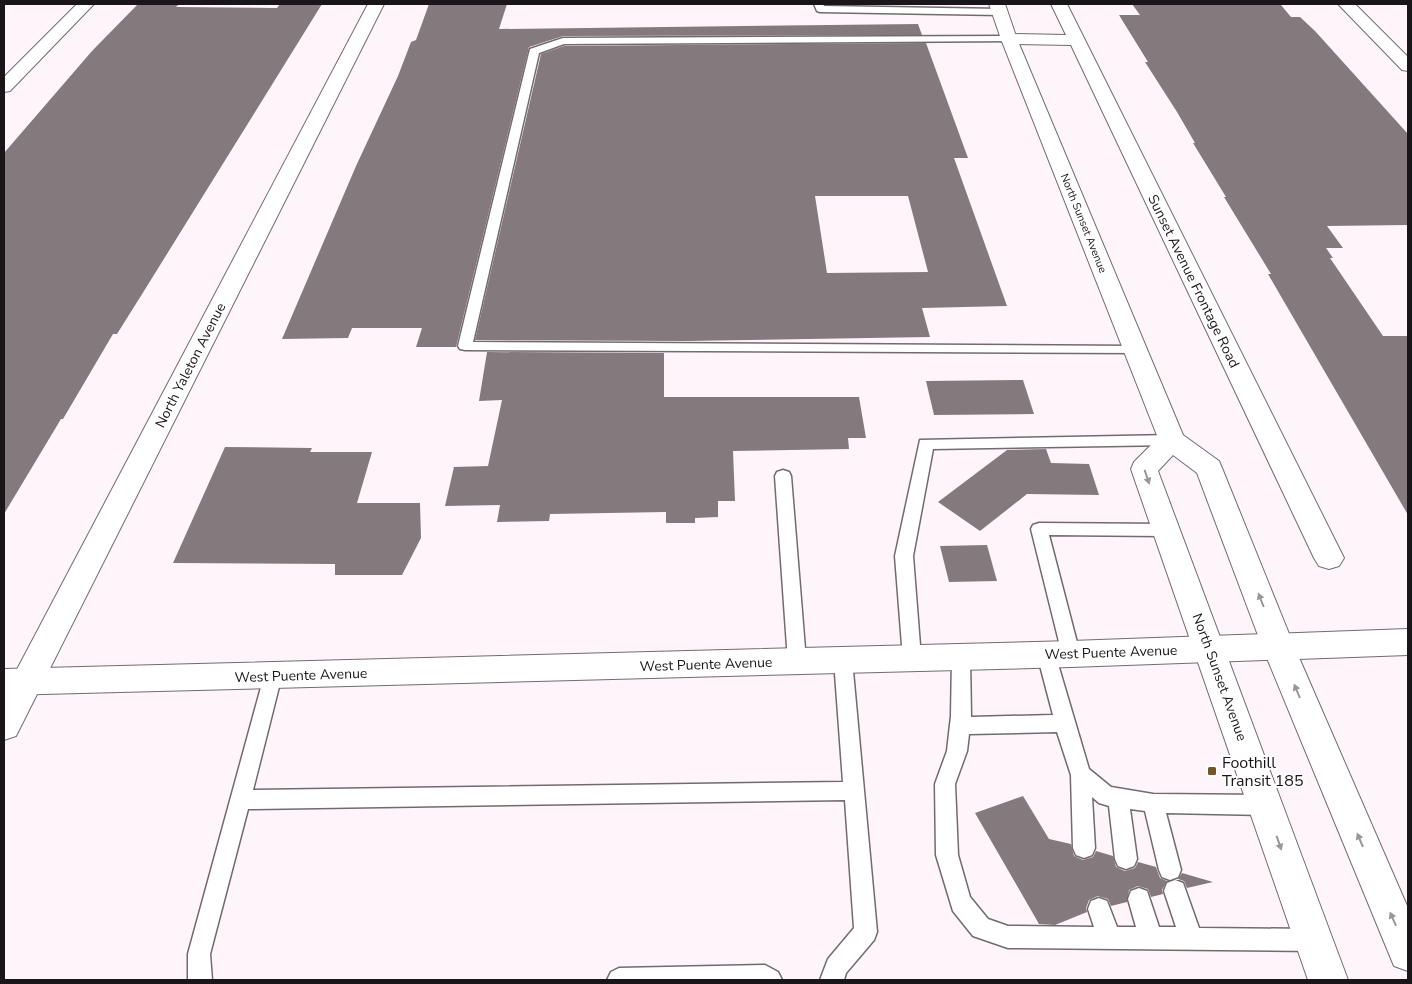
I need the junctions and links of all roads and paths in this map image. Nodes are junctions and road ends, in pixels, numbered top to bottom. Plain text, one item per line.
1 (86, 4) edge
2 (376, 4) edge
3 (819, 4) edge
4 (1059, 4) edge
5 (1346, 4) edge
6 (998, 7) edge
7 (1010, 39) junction
8 (1077, 40) junction
9 (1408, 66) edge
10 (4, 87) edge
11 (1136, 350) junction
12 (1172, 440) junction
13 (783, 476) dead end
14 (1165, 530) junction
15 (1330, 558) dead end
16 (1408, 642) edge
17 (1278, 646) junction
18 (1210, 648) junction
19 (1058, 654) junction
20 (961, 657) junction
21 (912, 658) junction
22 (842, 660) junction
23 (797, 661) junction
24 (273, 676) junction
25 (15, 682) edge
26 (1065, 723) junction
27 (4, 726) edge
28 (960, 726) junction
29 (1081, 774) junction
30 (854, 791) junction
31 (1118, 797) junction
32 (240, 800) junction
33 (1153, 802) junction
34 (1265, 804) junction
35 (1084, 848) dead end
36 (1126, 859) dead end
37 (1139, 900) dead end
38 (1099, 908) dead end
39 (1110, 938) junction
40 (1151, 938) junction
41 (1191, 938) junction
42 (1314, 940) junction
43 (1408, 952) edge
44 (200, 980) edge
45 (619, 980) edge
46 (770, 980) edge
47 (832, 980) edge
48 (1328, 980) edge

1 - 10 main road
2 - 25 main road, North Yaleton Avenue
3 - 6 lane
4 - 8 main road, Sunset Avenue Frontage Road
5 - 9 main road
6 - 7 main road, North Sunset Avenue
7 - 8 main road
7 - 11 main road, North Sunset Avenue
7 - 11 lane
8 - 15 main road, Sunset Avenue Frontage Road
11 - 12 main road, North Sunset Avenue
12 -> 14 main road, North Sunset Avenue
17 -> 12 main road
12 - 21 lane
13 - 23 lane
14 - 18 main road, North Sunset Avenue
14 - 19 lane
16 - 17 main road, West Puente Avenue
17 - 18 main road, West Puente Avenue
43 -> 17 main road
18 - 19 main road, West Puente Avenue
18 - 34 main road, North Sunset Avenue
19 - 20 main road, West Puente Avenue
19 - 26 lane
20 - 21 main road, West Puente Avenue
20 - 28 lane
21 - 22 main road, West Puente Avenue
22 - 23 main road, West Puente Avenue
22 - 30 lane
23 - 24 main road, West Puente Avenue
24 - 25 main road, West Puente Avenue
24 - 32 lane
25 - 27 main road, North Yaleton Avenue
26 - 28 lane
26 - 29 lane
28 - 39 lane
29 - 31 lane
29 - 35 lane
30 - 32 lane
30 - 47 lane
31 - 33 lane
31 - 36 lane
32 - 44 lane
33 - 34 lane
33 - 41 lane
34 -> 42 main road, North Sunset Avenue
37 - 40 lane
38 - 39 lane
39 - 40 lane
40 - 41 lane
41 - 42 lane
42 - 48 main road, North Sunset Avenue
45 - 46 lane

